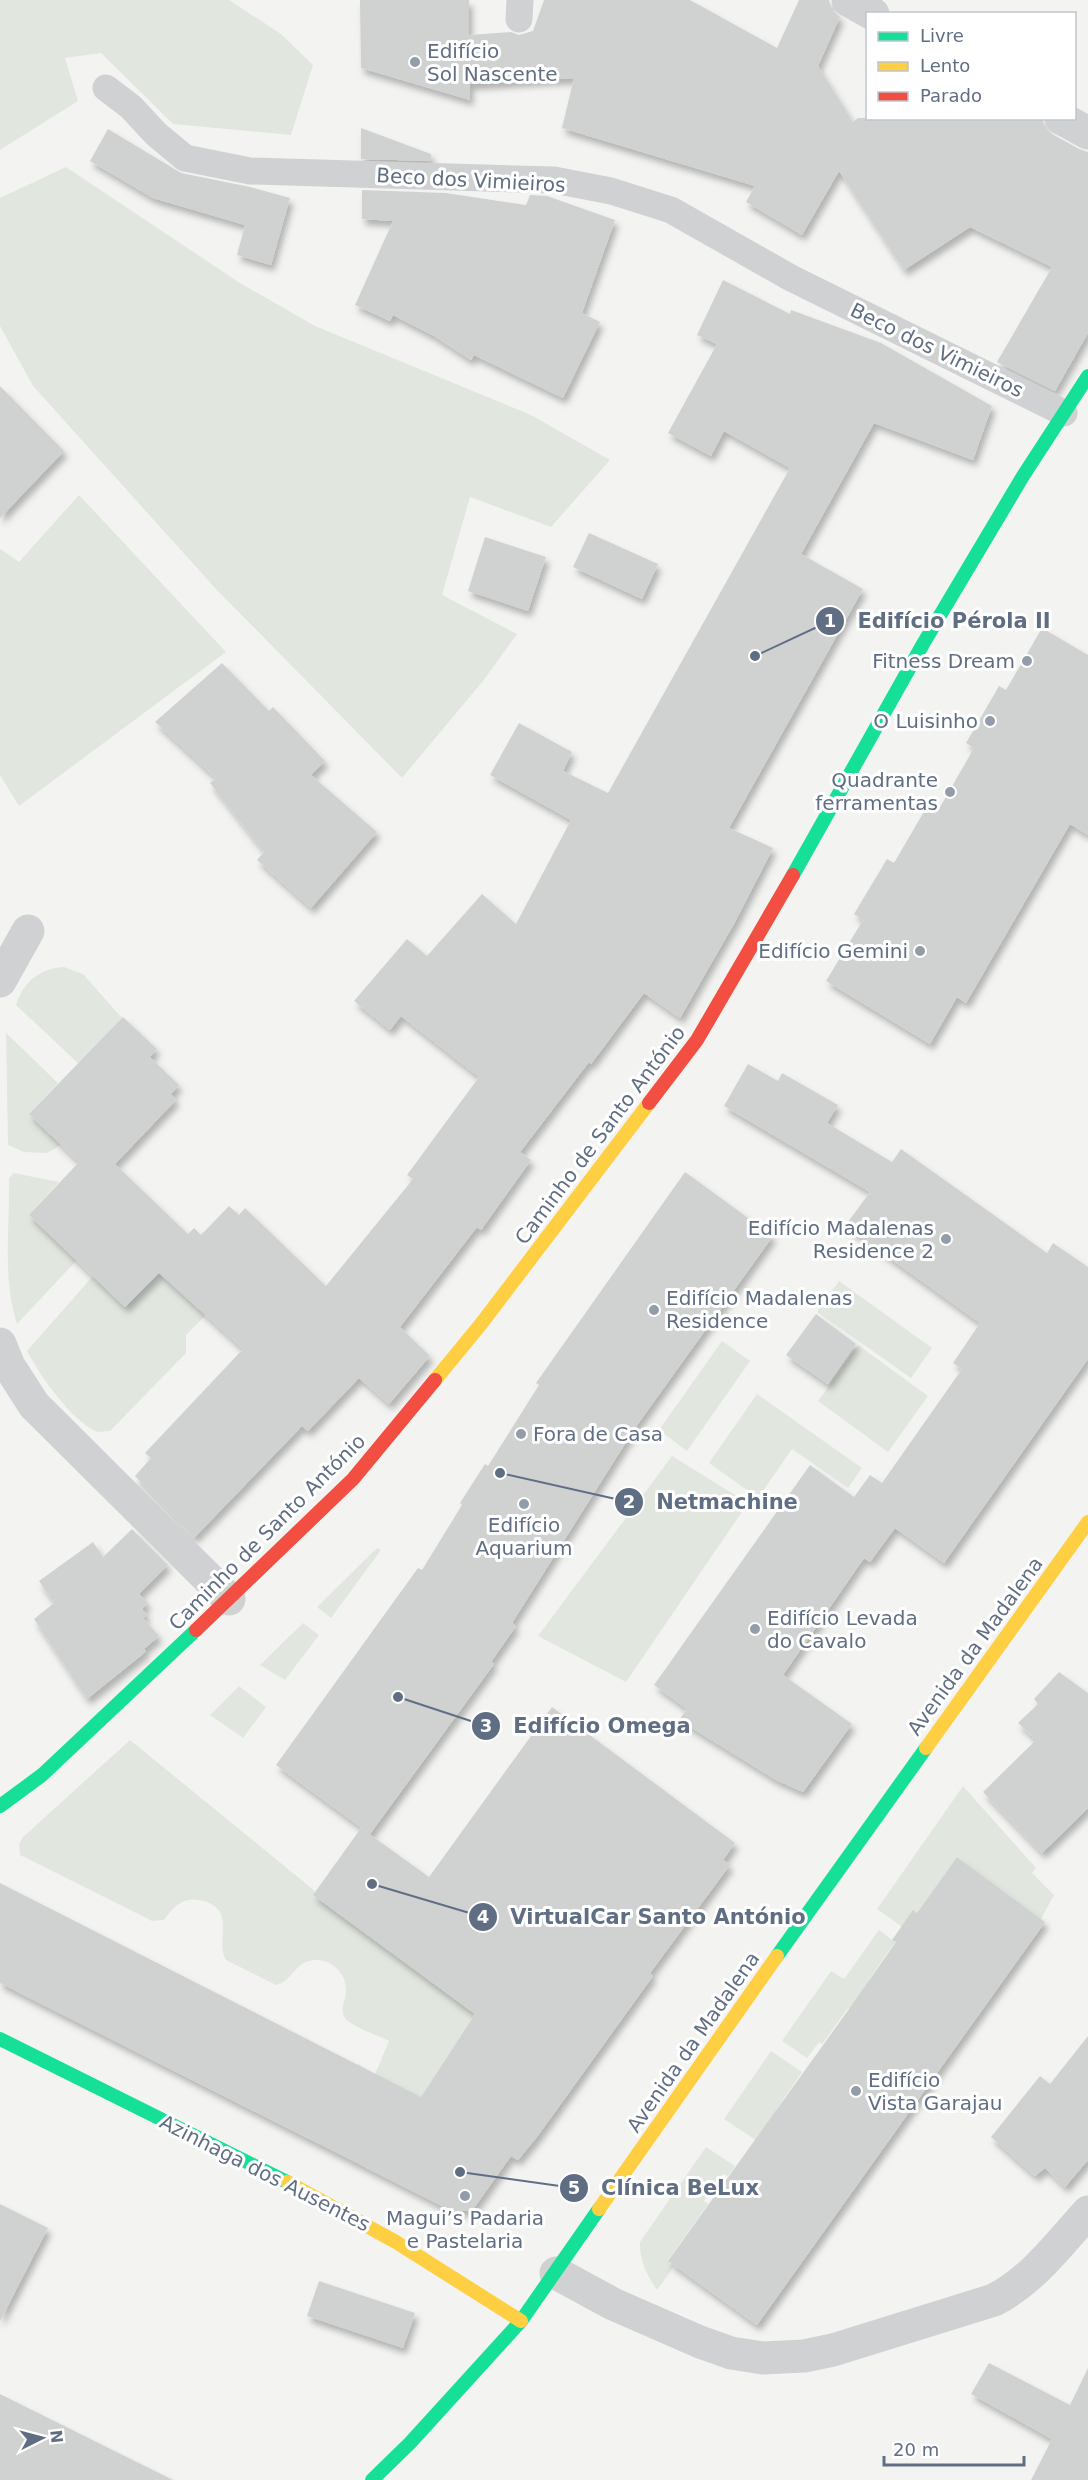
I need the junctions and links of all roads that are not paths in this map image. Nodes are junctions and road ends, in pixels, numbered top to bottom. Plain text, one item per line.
1 (848, 0) edge
2 (869, 12) edge
3 (106, 88) dead end
4 (1065, 120) edge
5 (1088, 133) edge
6 (1088, 376) edge
7 (1064, 413) junction
8 (28, 931) dead end
9 (0, 981) edge
10 (0, 1344) edge
11 (1088, 1522) edge
12 (229, 1599) junction
13 (0, 1806) edge
14 (0, 2039) edge
15 (1088, 2212) edge
16 (556, 2273) junction
17 (521, 2321) junction
18 (372, 2480) edge

1 - 2 street
3 - 7 lane, Beco dos Vimieiros
4 - 5 street
6 - 7 street, Caminho de Santo António
7 - 12 street, Caminho de Santo António
8 - 9 street
10 - 12 street
11 - 16 street, Avenida da Madalena
12 - 13 street, Caminho de Santo António
14 - 17 street, Azinhaga dos Ausentes
15 - 16 street
16 - 17 street, Avenida da Madalena
17 - 18 street, Avenida da Madalena

